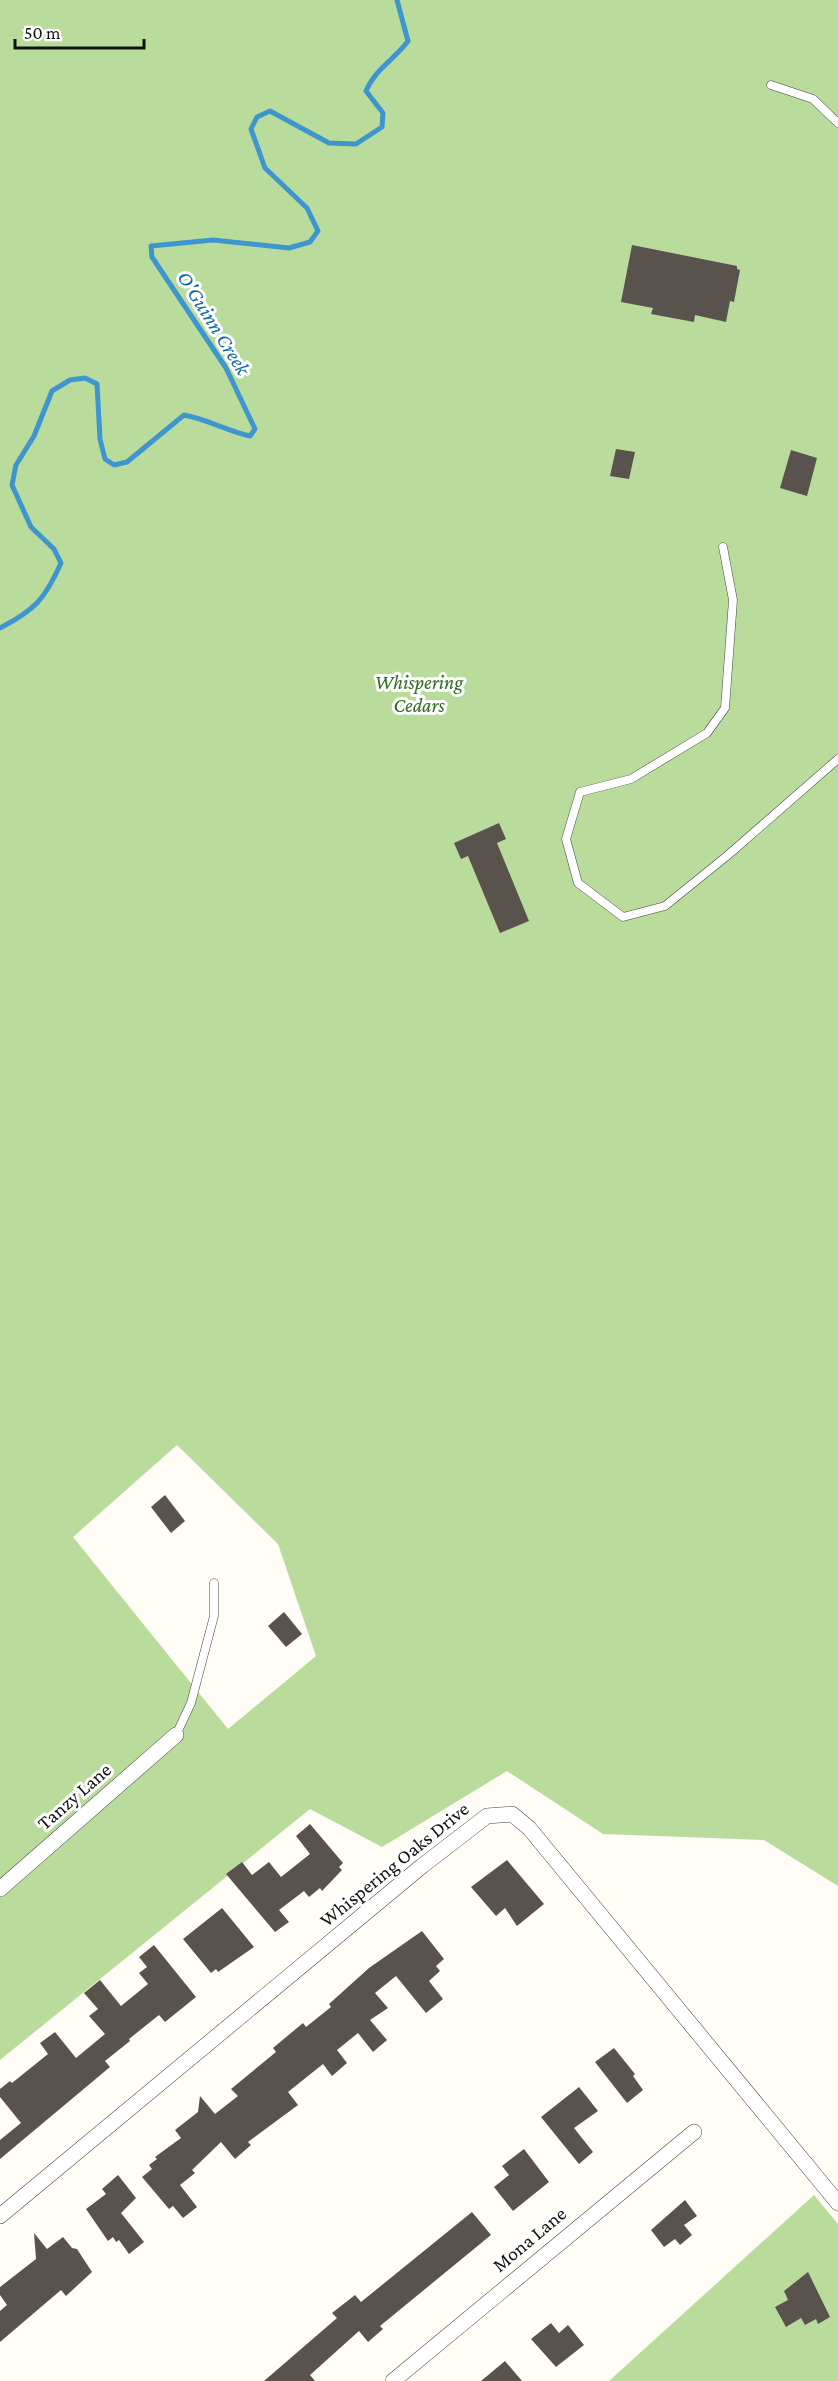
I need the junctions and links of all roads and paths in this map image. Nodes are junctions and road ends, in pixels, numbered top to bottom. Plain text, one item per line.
1 (771, 85) dead end
2 (838, 123) edge
3 (723, 547) dead end
4 (838, 759) edge
5 (214, 1583) dead end
6 (176, 1735) joint
7 (0, 1890) edge
8 (694, 2132) dead end
9 (838, 2203) edge
10 (0, 2216) edge
11 (393, 2381) edge

1 - 2 lane
3 - 4 lane
5 - 6 lane
6 - 7 street, Tanzy Lane
8 - 11 street, Mona Lane
9 - 10 street, Whispering Oaks Drive

